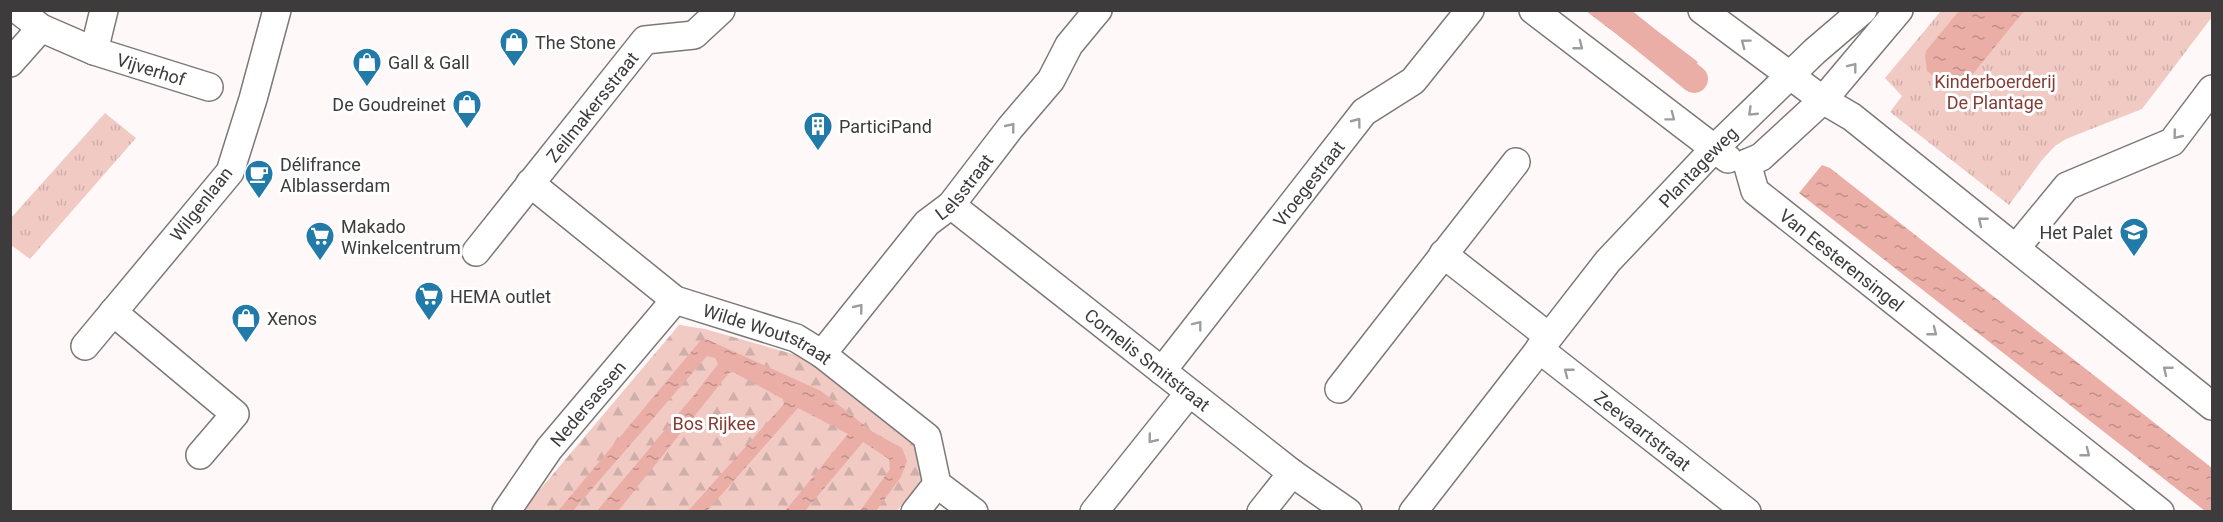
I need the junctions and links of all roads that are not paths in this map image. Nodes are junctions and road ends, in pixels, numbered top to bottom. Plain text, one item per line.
1 (18, 10) edge
2 (104, 10) edge
3 (277, 10) edge
4 (721, 10) edge
5 (1098, 10) edge
6 (1470, 10) edge
7 (1533, 10) edge
8 (1702, 10) edge
9 (1863, 10) edge
10 (1899, 10) edge
11 (41, 28) junction
12 (94, 51) junction
13 (10, 63) edge
14 (1789, 76) junction
15 (209, 87) dead end
16 (2212, 88) edge
17 (1823, 100) junction
18 (1714, 148) junction
19 (1516, 162) dead end
20 (1747, 163) junction
21 (530, 183) junction
22 (951, 206) junction
23 (2016, 249) junction
24 (476, 252) dead end
25 (1443, 254) junction
26 (675, 300) junction
27 (113, 312) junction
28 (1543, 343) junction
29 (85, 346) dead end
30 (822, 354) junction
31 (1162, 371) junction
32 (1340, 389) dead end
33 (1189, 393) junction
34 (2212, 406) edge
35 (200, 455) dead end
36 (1292, 472) junction
37 (937, 484) junction
38 (506, 512) edge
39 (915, 512) edge
40 (974, 512) edge
41 (1094, 512) edge
42 (1261, 512) edge
43 (1348, 512) edge
44 (1413, 512) edge
45 (1747, 512) edge
46 (2160, 512) edge

1 - 11 street, Vijverhof
2 - 12 street, Vijverhof
3 - 27 street, Wilgenlaan
4 - 21 street, Zeilmakersstraat
22 -> 5 street, Lelsstraat
31 -> 6 street, Vroegestraat
7 -> 18 street
14 -> 8 street
9 - 14 street, Plantageweg
17 -> 10 street, Plantageweg
11 - 12 street, Vijverhof
11 - 13 street
12 - 15 street, Vijverhof
14 - 17 street
14 -> 18 street, Plantageweg
16 -> 23 street
17 - 20 street, Plantageweg
23 -> 17 street
18 - 20 street
18 - 28 street, Plantageweg
19 - 25 street
20 -> 46 street, Van Eesterensingel
21 - 24 street, Zeilmakersstraat
21 - 26 street, Wilde Woutstraat
30 -> 22 street, Lelsstraat
22 - 31 street, Cornelis Smitstraat
34 -> 23 street
25 - 28 street
25 - 32 street
26 - 30 street, Wilde Woutstraat
26 - 38 street, Nedersassen
27 - 29 street, Wilgenlaan
27 - 35 street
28 - 44 street, Plantageweg
45 -> 28 street, Zeevaartstraat
30 - 37 street, Wilde Woutstraat
31 - 33 street, Cornelis Smitstraat
33 - 36 street, Cornelis Smitstraat
33 -> 41 street
36 - 42 street
36 - 43 street, Cornelis Smitstraat
37 - 39 street
37 - 40 street

